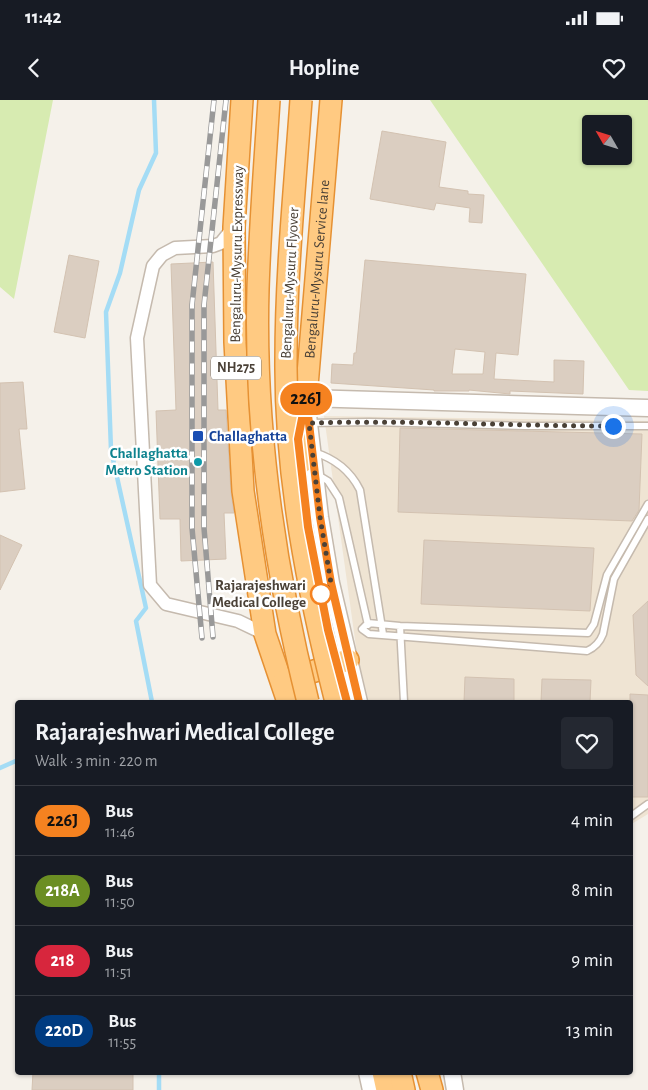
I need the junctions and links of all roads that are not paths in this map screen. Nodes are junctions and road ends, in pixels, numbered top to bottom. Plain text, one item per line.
1 (242, 100) edge
2 (269, 100) edge
3 (301, 100) edge
4 (332, 100) edge
5 (234, 226) junction
6 (306, 398) junction
7 (648, 408) edge
8 (309, 423) junction
9 (648, 426) edge
10 (312, 452) junction
11 (314, 472) junction
12 (648, 504) edge
13 (648, 519) edge
14 (607, 575) junction
15 (614, 579) junction
16 (368, 623) junction
17 (381, 624) junction
18 (400, 626) junction
19 (265, 634) junction
20 (383, 634) junction
21 (401, 635) junction
22 (343, 662) junction
23 (281, 682) junction
24 (287, 700) edge
25 (308, 700) edge
26 (336, 700) edge
27 (347, 700) edge
28 (358, 700) edge
29 (404, 700) edge
30 (648, 804) edge
31 (633, 815) edge
32 (367, 1075) edge
33 (384, 1075) edge
34 (401, 1075) edge
35 (429, 1075) edge
36 (439, 1075) edge
37 (453, 1075) edge
38 (371, 1090) edge
39 (387, 1090) edge
40 (404, 1090) edge
41 (432, 1090) edge
42 (443, 1090) edge
43 (456, 1090) edge

1 - 5 highway, Bengaluru-Mysuru Expressway / NH275
2 - 25 highway, Bengaluru-Mysuru Expressway / NH275, bridge
3 - 26 highway, Bengaluru-Mysuru Flyover, bridge
4 - 6 highway, Bengaluru-Mysuru Service lane
5 - 19 highway, Bengaluru-Mysuru Expressway / NH275
5 - 19 street
6 - 7 street
6 - 8 street, Bengaluru-Mysuru Service lane
6 - 22 highway
8 - 9 lane
8 - 10 street, Bengaluru-Mysuru Service lane
10 - 11 street, Bengaluru-Mysuru Service lane
10 - 17 lane
11 - 16 lane
11 - 22 street, Bengaluru-Mysuru Service lane
12 - 14 lane
13 - 15 lane
14 - 15 lane
14 - 18 lane
15 - 21 lane
16 - 17 lane
16 - 20 lane
17 - 18 lane
17 - 20 lane
18 - 21 lane
19 - 23 highway, Bengaluru-Mysuru Expressway / NH275
20 - 21 lane
21 - 29 lane
22 - 23 highway
22 - 27 highway
22 - 28 street, Bengaluru-Mysuru Service lane
23 - 24 highway, Bengaluru-Mysuru Expressway / NH275
30 - 31 lane
32 - 38 street
33 - 39 highway
34 - 40 highway
35 - 41 highway
36 - 42 highway
37 - 43 street

